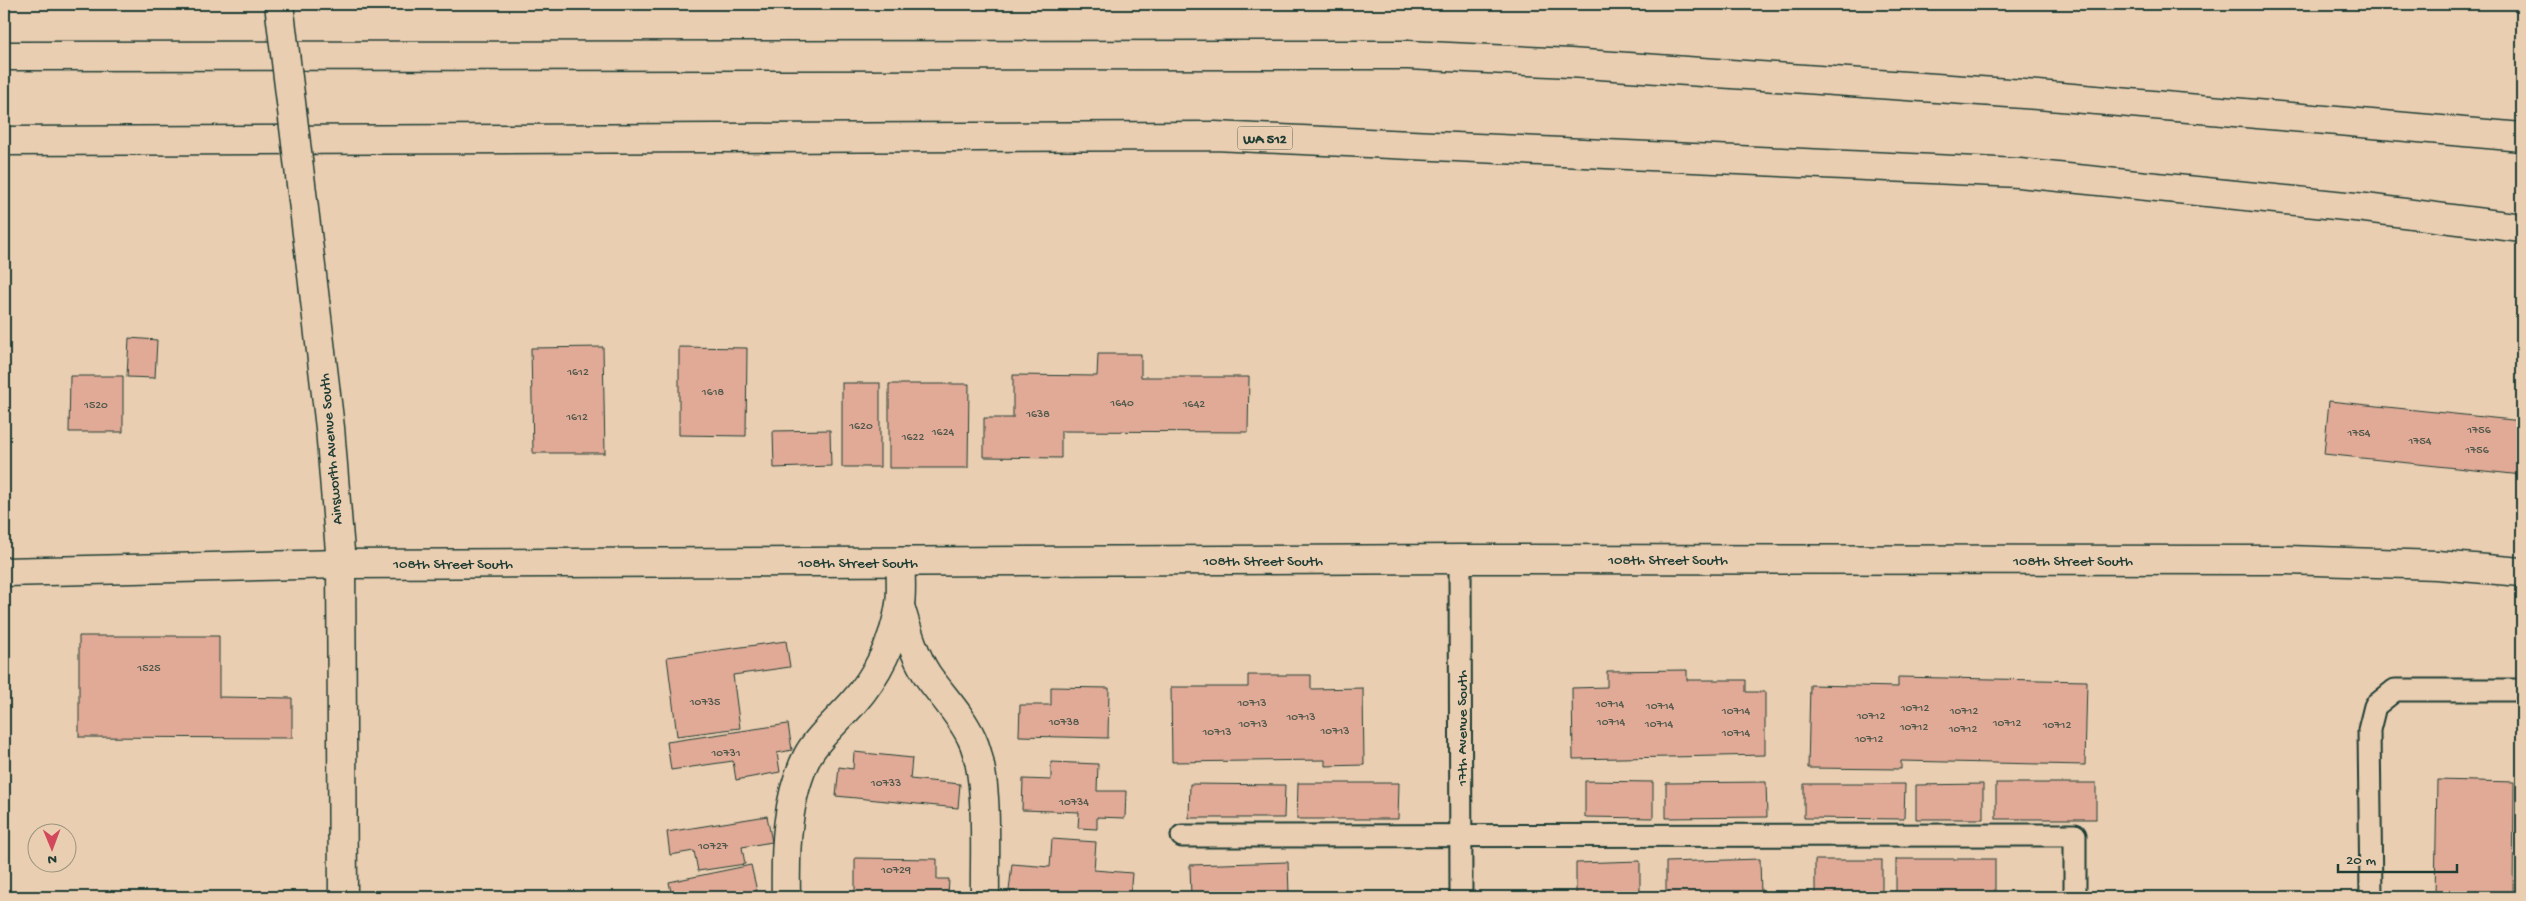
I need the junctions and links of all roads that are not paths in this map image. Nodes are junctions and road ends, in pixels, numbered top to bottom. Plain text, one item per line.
1 (279, 4) edge
2 (4, 56) edge
3 (2522, 137) edge
4 (4, 141) edge
5 (2522, 228) edge
6 (1460, 559) junction
7 (901, 562) junction
8 (340, 564) junction
9 (4, 572) edge
10 (2522, 572) edge
11 (900, 605) junction
12 (2522, 690) edge
13 (1182, 836) dead end
14 (1461, 836) junction
15 (343, 897) edge
16 (786, 897) edge
17 (985, 897) edge
18 (1461, 897) edge
19 (2075, 897) edge
20 (2371, 897) edge

1 - 8 main road, Ainsworth Avenue South, bridge
2 - 3 main road
4 - 5 main road, WA 512
6 - 7 main road, 108th Street South
6 - 10 main road, 108th Street South
6 - 14 lane, 17th Avenue South
7 - 8 main road, 108th Street South
7 - 11 main road
8 - 9 main road, 108th Street South
8 - 15 main road, Ainsworth Avenue South
11 - 16 main road
11 - 17 main road
12 - 20 lane
13 - 14 lane
14 - 18 lane, 17th Avenue South
14 - 19 lane

